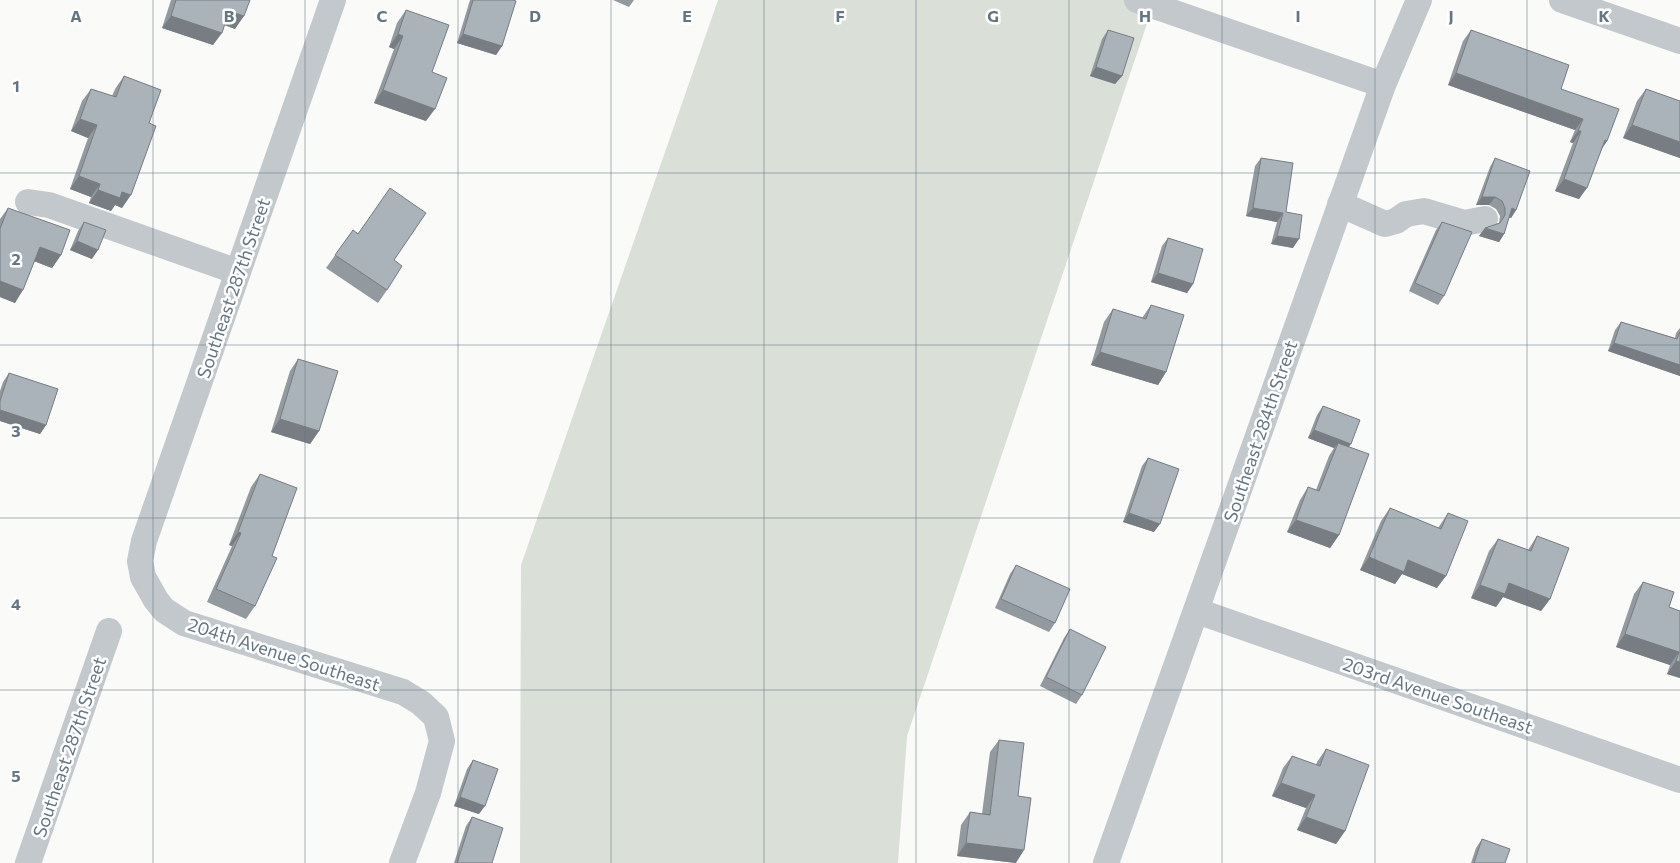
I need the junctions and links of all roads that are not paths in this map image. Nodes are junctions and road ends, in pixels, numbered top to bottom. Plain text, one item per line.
1 (333, 0) edge
2 (1137, 0) edge
3 (1419, 0) edge
4 (1562, 0) edge
5 (1680, 41) edge
6 (1382, 85) junction
7 (28, 202) dead end
8 (1340, 204) junction
9 (1485, 219) dead end
10 (238, 272) junction
11 (143, 577) joint
12 (1197, 611) junction
13 (109, 631) dead end
14 (1680, 780) edge
15 (1109, 861) edge
16 (28, 863) edge
17 (402, 863) edge

1 - 10 street, Southeast 287th Street
2 - 6 street
3 - 6 street, Southeast 284th Street
4 - 5 street
6 - 8 street, Southeast 284th Street
7 - 10 street
8 - 9 street
8 - 12 street, Southeast 284th Street
10 - 11 street, Southeast 287th Street
11 - 17 street, 204th Avenue Southeast
12 - 14 street, 203rd Avenue Southeast
12 - 15 street, Southeast 284th Street
13 - 16 street, Southeast 287th Street

